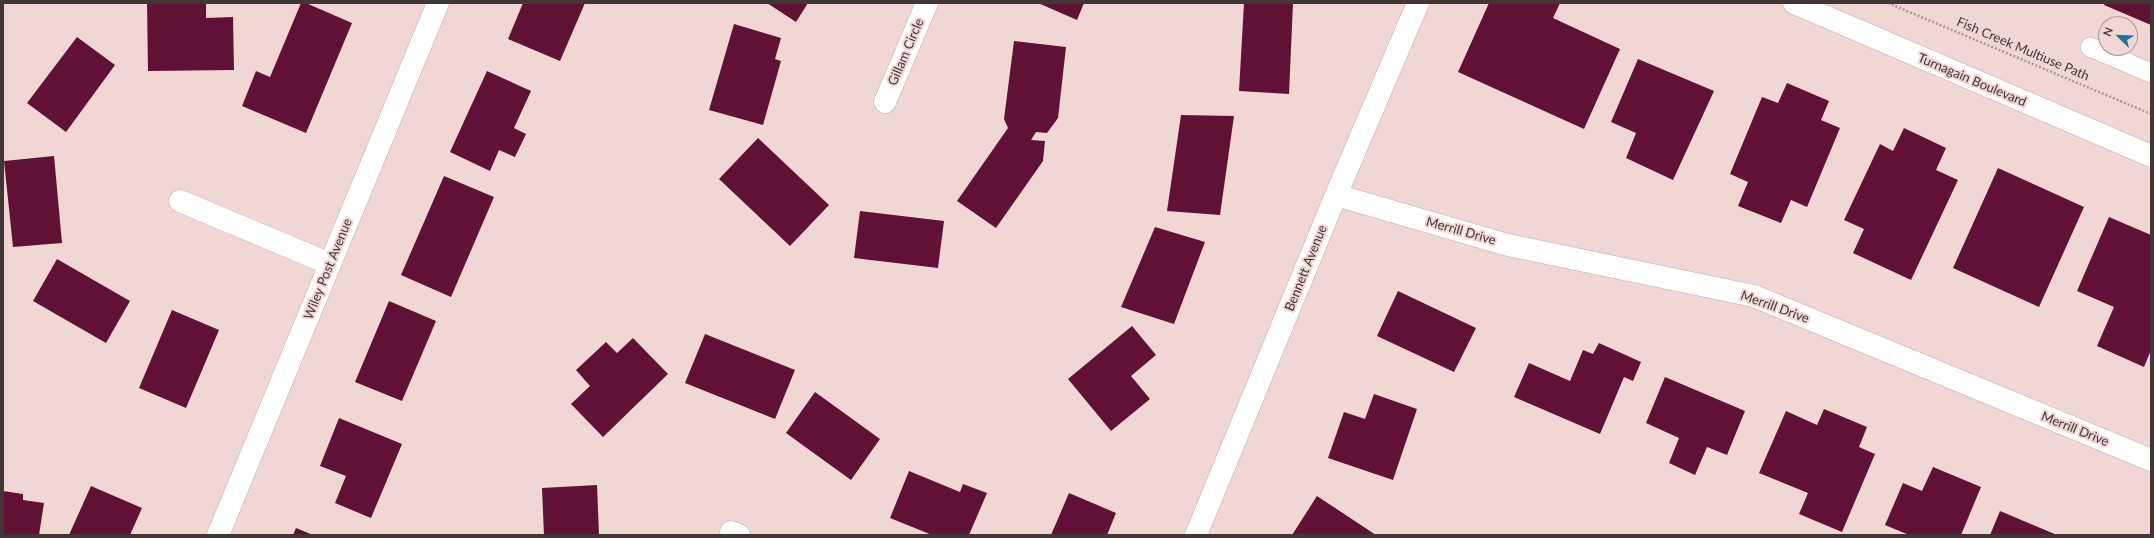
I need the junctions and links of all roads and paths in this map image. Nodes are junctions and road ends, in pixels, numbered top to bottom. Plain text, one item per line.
1 (438, 3) edge
2 (927, 3) edge
3 (1418, 3) edge
4 (1794, 3) edge
5 (1888, 3) edge
6 (2090, 47) dead end
7 (2151, 73) edge
8 (885, 102) dead end
9 (2151, 114) edge
10 (2151, 156) edge
11 (1336, 195) junction
12 (180, 201) dead end
13 (330, 264) junction
14 (2151, 460) edge
15 (218, 535) edge
16 (1196, 535) edge

1 - 13 street, Wiley Post Avenue
2 - 8 street, Gillam Circle
3 - 11 street, Bennett Avenue
4 - 10 street, Turnagain Boulevard
5 - 9 path, Fish Creek Multiuse Path
6 - 7 lane
11 - 14 street, Merrill Drive
11 - 16 street, Bennett Avenue
12 - 13 street
13 - 15 street, Wiley Post Avenue

